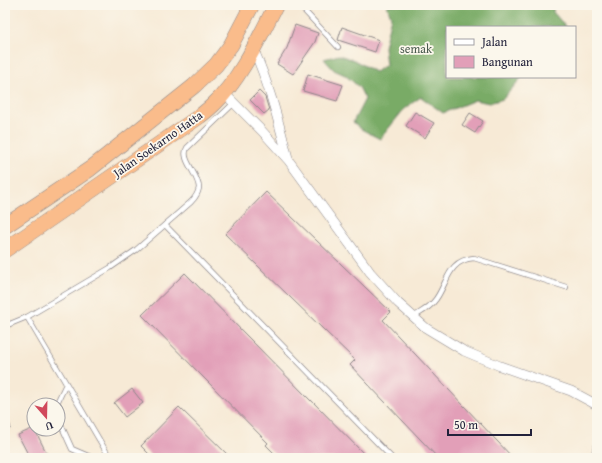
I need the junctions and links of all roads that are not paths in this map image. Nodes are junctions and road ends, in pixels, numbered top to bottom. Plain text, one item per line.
1 (252, 5) edge
2 (276, 5) edge
3 (299, 5) edge
4 (338, 47) dead end
5 (253, 48) junction
6 (229, 98) junction
7 (289, 161) junction
8 (165, 225) junction
9 (5, 226) edge
10 (5, 250) edge
11 (566, 287) dead end
12 (27, 317) junction
13 (413, 317) junction
14 (5, 326) edge
15 (66, 384) junction
16 (60, 397) edge
17 (597, 405) edge
18 (5, 420) edge
19 (8, 427) dead end
20 (66, 436) edge
21 (597, 449) edge
22 (93, 458) edge
23 (110, 458) edge
24 (392, 458) edge
25 (596, 458) edge

1 - 9 highway, Jalan Soekarno Hatta
2 - 5 highway, Jalan Soekarno Hatta
3 - 4 lane
5 - 6 highway, Jalan Soekarno Hatta
5 - 7 street
6 - 7 street
6 - 8 lane
6 - 10 highway, Jalan Soekarno Hatta
7 - 13 street
8 - 12 lane
8 - 24 lane
11 - 13 lane
12 - 14 lane
12 - 15 lane
13 - 17 street
15 - 16 lane
15 - 23 lane
18 - 19 lane
20 - 22 lane
21 - 25 street

